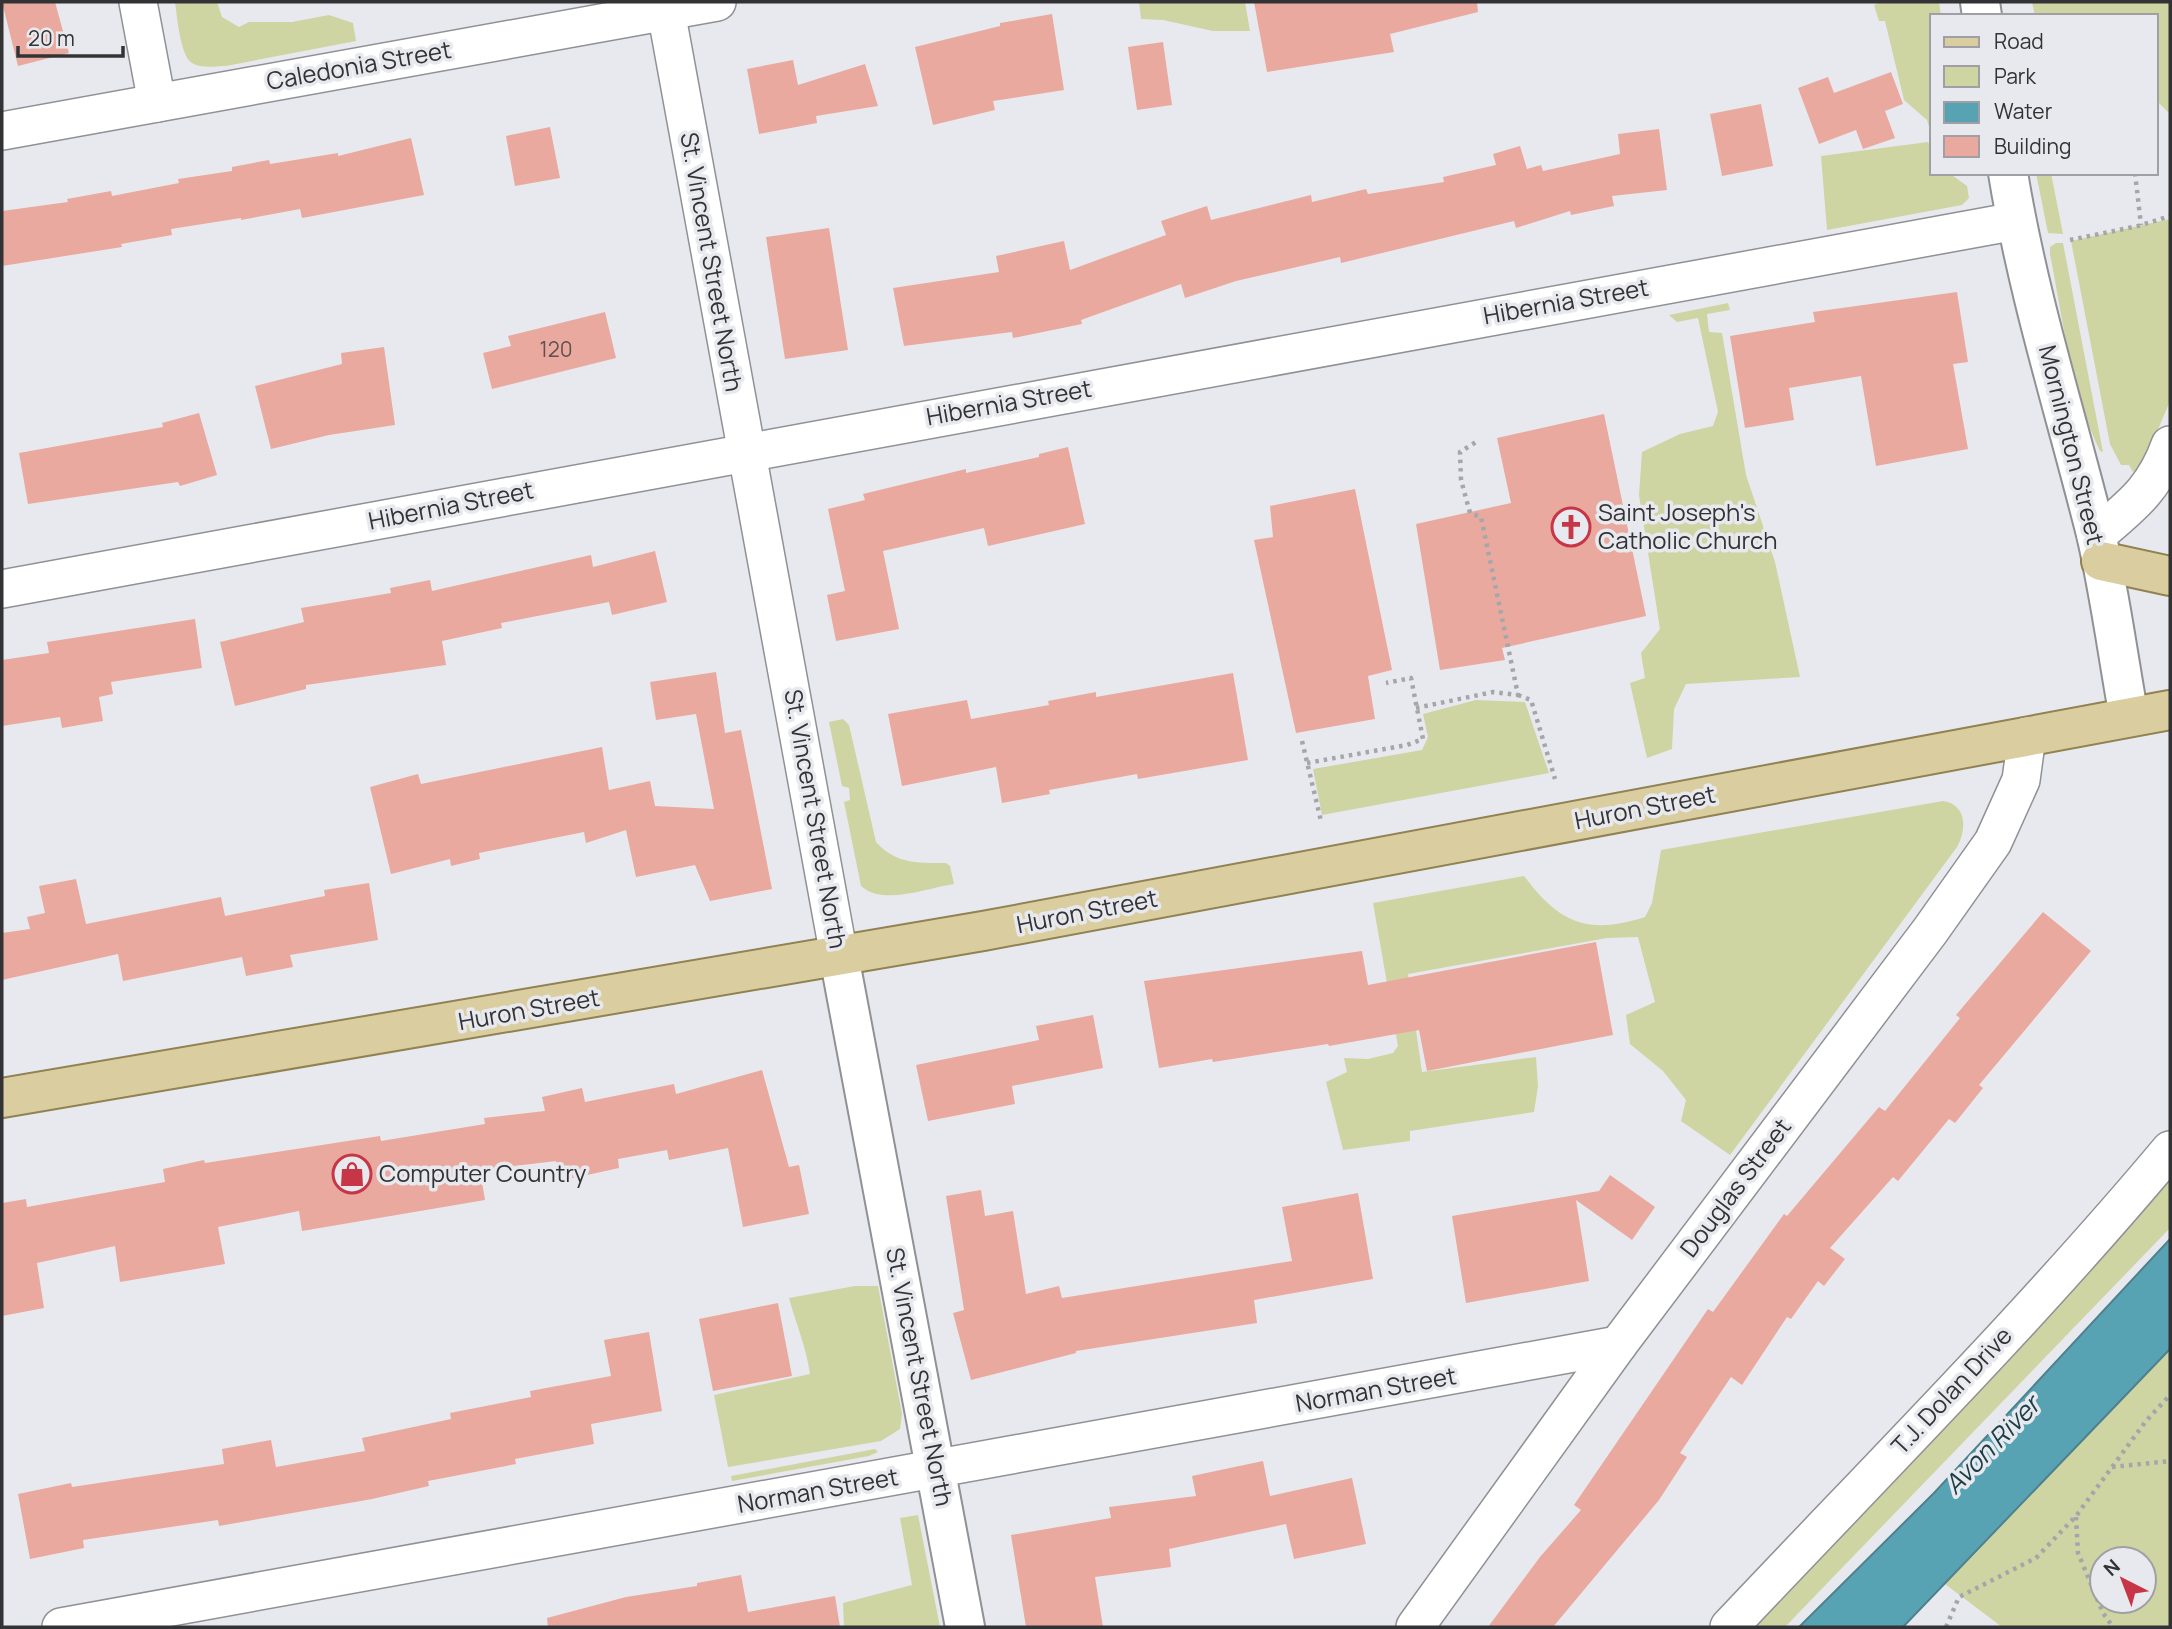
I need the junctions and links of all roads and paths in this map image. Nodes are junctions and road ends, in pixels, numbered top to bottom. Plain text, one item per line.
1 (138, 2) edge
2 (717, 2) edge
3 (666, 11) junction
4 (157, 103) junction
5 (2, 131) edge
6 (2008, 175) edge
7 (2135, 175) edge
8 (2170, 216) edge
9 (2016, 221) junction
10 (2141, 225) junction
11 (2070, 240) dead end
12 (1476, 442) dead end
13 (2170, 445) edge
14 (745, 452) junction
15 (2098, 549) junction
16 (2170, 576) edge
17 (2, 589) edge
18 (1386, 683) dead end
19 (1518, 695) junction
20 (1416, 708) junction
21 (2170, 710) edge
22 (2129, 717) junction
23 (2027, 736) junction
24 (1302, 741) dead end
25 (1307, 763) junction
26 (1555, 779) dead end
27 (1321, 821) dead end
28 (839, 956) junction
29 (2, 1098) edge
30 (2170, 1150) edge
31 (1618, 1345) junction
32 (2170, 1395) edge
33 (2170, 1461) edge
34 (2112, 1468) junction
35 (937, 1469) junction
36 (2076, 1516) junction
37 (61, 1627) edge
38 (965, 1627) edge
39 (1415, 1627) edge
40 (1729, 1627) edge
41 (1946, 1627) edge
42 (2113, 1627) edge

1 - 4 street
2 - 3 street, Caledonia Street
3 - 4 street, Caledonia Street
3 - 14 street, St. Vincent Street North
4 - 5 street, Caledonia Street
6 - 9 street, Mornington Street
7 - 10 path
8 - 10 path
9 - 14 street, Hibernia Street
9 - 15 street, Mornington Street
10 - 11 path
12 - 19 path
13 - 15 street
14 - 17 street, Hibernia Street
14 - 28 street, St. Vincent Street North
15 - 16 main road
15 - 22 street, Mornington Street
18 - 20 path
19 - 20 path
19 - 26 path
20 - 25 path
21 - 22 main road, Huron Street
22 - 23 main road, Huron Street
23 - 28 main road, Huron Street
23 - 31 street, Douglas Street
24 - 25 path
25 - 27 path
28 - 29 main road, Huron Street
28 - 35 street, St. Vincent Street North
30 - 40 street, T.J. Dolan Drive
31 - 35 street, Norman Street
31 - 39 street, Douglas Street
32 - 34 path
33 - 34 path
34 - 36 path
35 - 37 street, Norman Street
35 - 38 street, St. Vincent Street North
36 - 41 path
36 - 42 path

